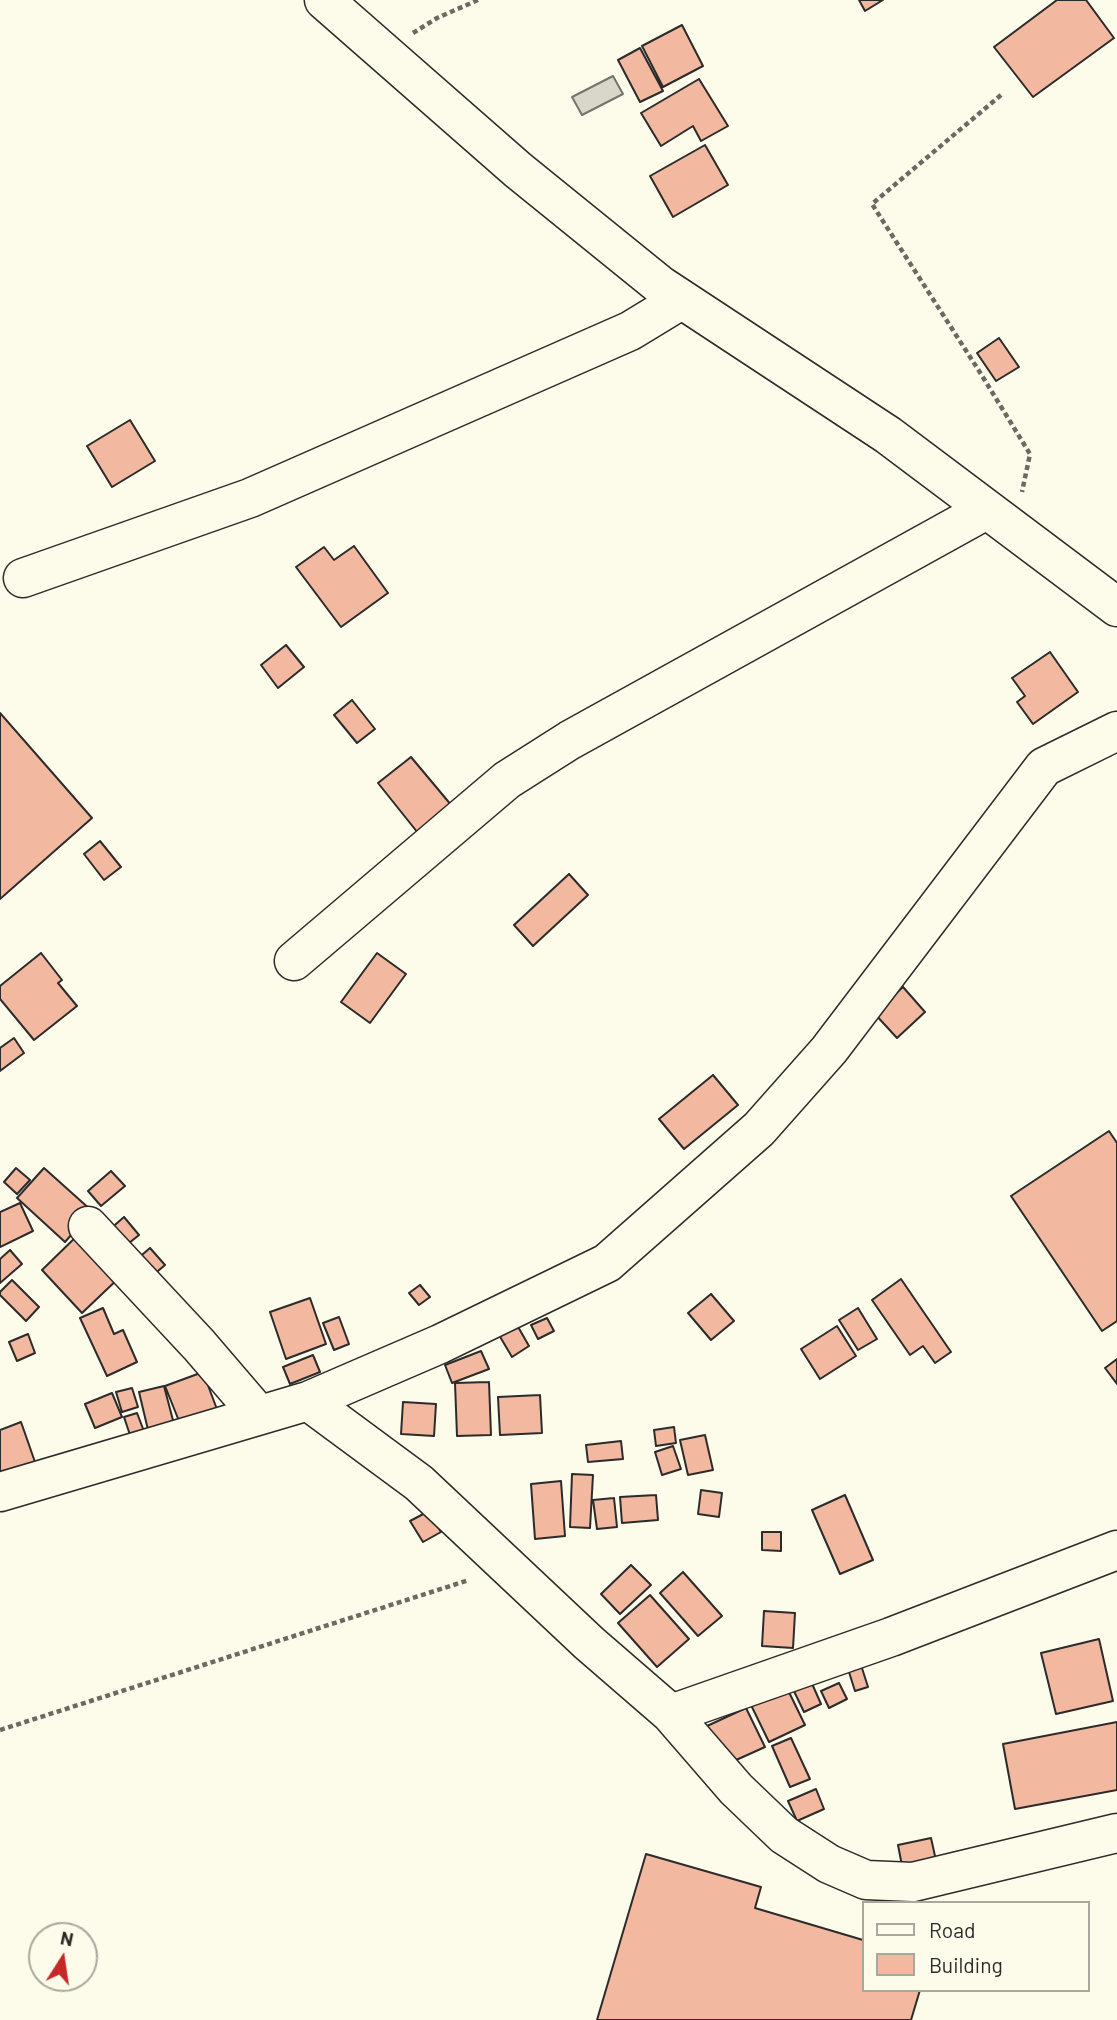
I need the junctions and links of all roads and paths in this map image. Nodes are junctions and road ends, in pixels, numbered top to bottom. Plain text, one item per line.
1 (324, 0) edge
2 (478, 0) edge
3 (383, 52) junction
4 (1001, 95) dead end
5 (681, 300) junction
6 (1000, 520) junction
7 (23, 578) dead end
8 (1117, 607) edge
9 (1117, 731) edge
10 (294, 961) dead end
11 (88, 1226) dead end
12 (308, 1401) junction
13 (259, 1415) junction
14 (0, 1492) edge
15 (1117, 1550) edge
16 (509, 1567) junction
17 (671, 1714) junction
18 (0, 1730) edge
19 (1117, 1833) edge

1 - 3 street
2 - 3 path
3 - 5 street
4 - 6 path
5 - 6 street
5 - 7 street
6 - 8 street
6 - 10 street
9 - 12 street
11 - 13 street
12 - 13 street
12 - 16 street
13 - 14 street
15 - 17 street
16 - 17 street
16 - 18 path
17 - 19 street

